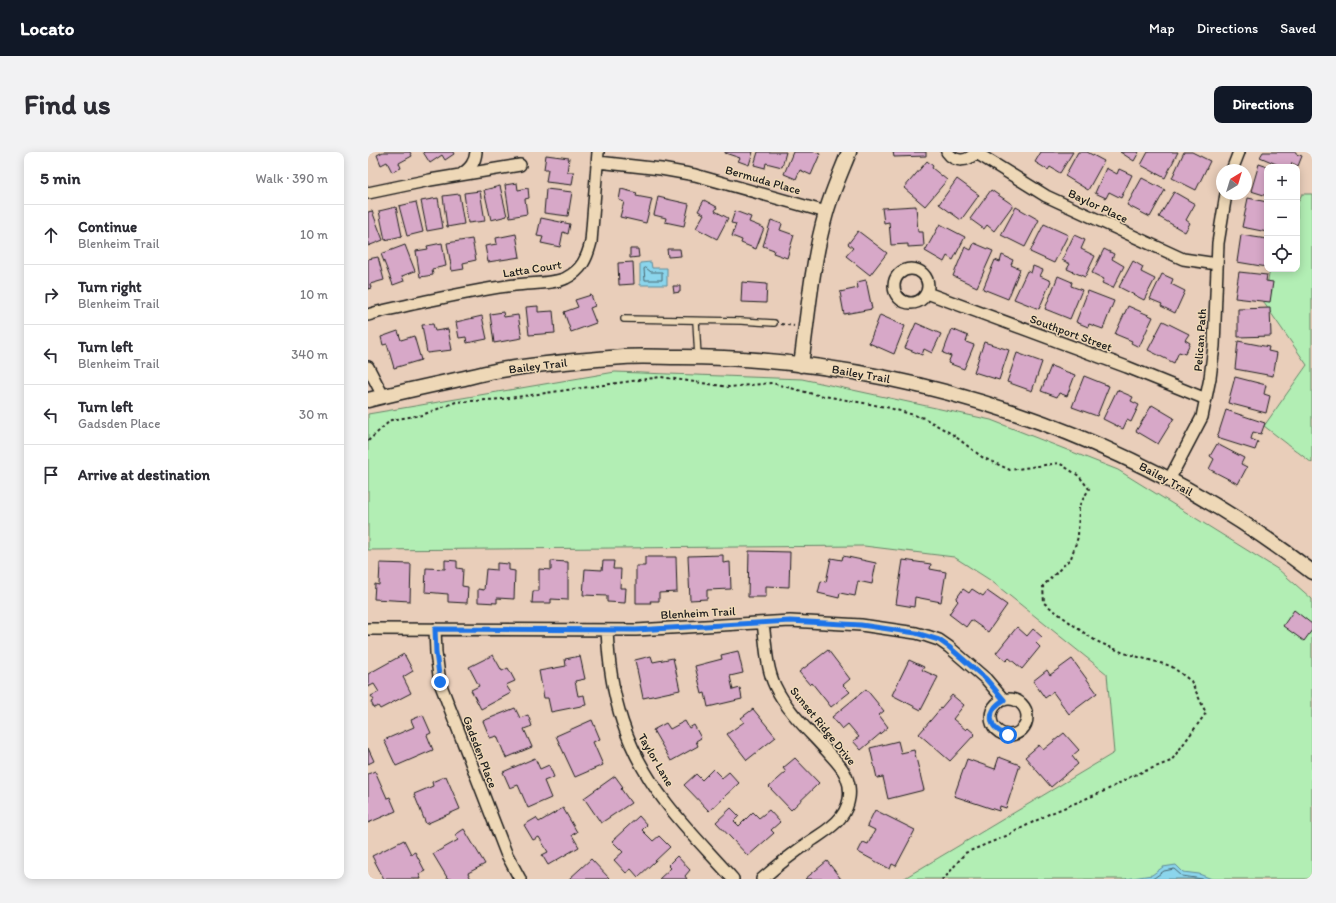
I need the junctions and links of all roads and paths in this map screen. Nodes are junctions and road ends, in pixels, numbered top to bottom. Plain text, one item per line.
1 (476, 152) edge
2 (849, 152) edge
3 (947, 152) edge
4 (976, 152) edge
5 (1239, 152) edge
6 (598, 157) edge
7 (1234, 164) edge
8 (520, 165) dead end
9 (461, 174) junction
10 (368, 193) edge
11 (1225, 200) edge
12 (826, 212) junction
13 (1217, 264) junction
14 (927, 293) dead end
15 (368, 315) edge
16 (624, 319) dead end
17 (696, 321) junction
18 (774, 323) joint
19 (805, 328) junction
20 (698, 357) junction
21 (801, 365) junction
22 (368, 367) edge
23 (382, 396) junction
24 (1206, 399) junction
25 (368, 400) edge
26 (368, 441) edge
27 (1169, 480) junction
28 (1312, 572) edge
29 (763, 623) junction
30 (368, 629) edge
31 (435, 629) junction
32 (608, 630) junction
33 (1004, 700) dead end
34 (520, 879) edge
35 (733, 879) edge
36 (762, 879) edge
37 (940, 879) edge

1 - 9 street
2 - 12 street
3 - 4 street, Baylor Place
4 - 13 street, Baylor Place
5 - 7 street
6 - 12 street, Bermuda Place
6 - 15 street, Latta Court
8 - 9 street
9 - 10 street
11 - 13 street, Pelican Path
12 - 19 street
13 - 24 street, Pelican Path
14 - 24 street, Southport Street
16 - 17 lane
17 - 18 lane
17 - 20 lane
18 - 19 path
19 - 21 street
20 - 21 street, Bailey Trail
20 - 23 street, Bailey Trail
21 - 27 street, Bailey Trail
22 - 23 street
23 - 25 street, Bailey Trail
24 - 27 street, Pelican Path
26 - 37 path
27 - 28 street, Bailey Trail
29 - 32 street, Blenheim Trail
29 - 33 street, Blenheim Trail
29 - 36 street, Sunset Ridge Drive
30 - 31 street, Blenheim Trail
31 - 32 street, Blenheim Trail
31 - 34 street, Gadsden Place
32 - 35 street, Taylor Lane

